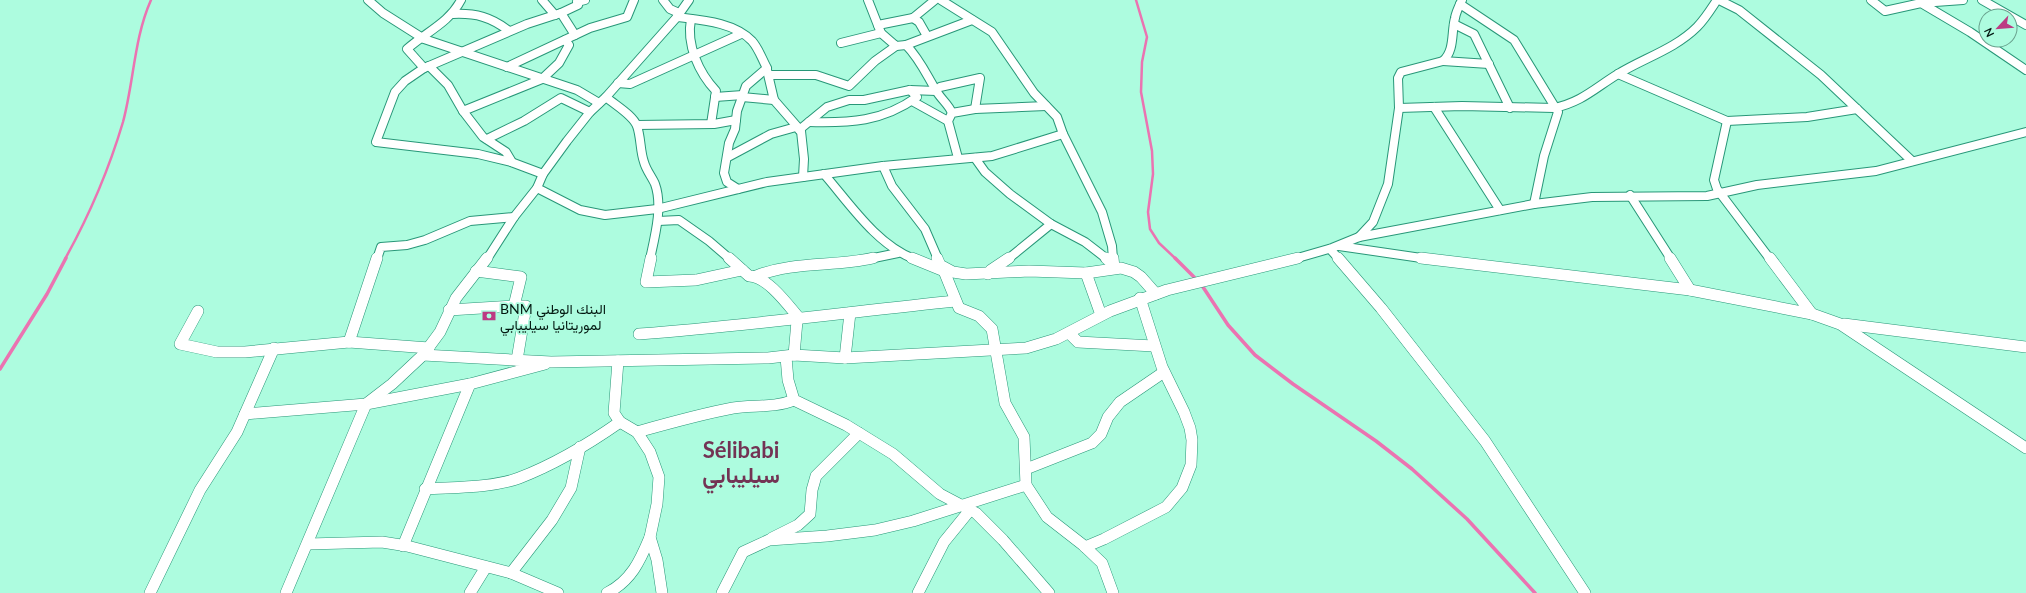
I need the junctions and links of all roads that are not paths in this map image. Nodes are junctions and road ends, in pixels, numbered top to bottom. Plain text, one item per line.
1 (368, 0) edge
2 (461, 0) edge
3 (542, 0) edge
4 (585, 0) edge
5 (634, 0) edge
6 (663, 0) edge
7 (689, 0) edge
8 (868, 0) edge
9 (935, 0) edge
10 (941, 0) edge
11 (1718, 0) edge
12 (1871, 0) edge
13 (1963, 0) edge
14 (1982, 0) edge
15 (1461, 2) edge
16 (1921, 3) junction
17 (452, 14) junction
18 (558, 14) junction
19 (678, 15) junction
20 (913, 18) junction
21 (691, 19) junction
22 (972, 20) junction
23 (1454, 24) junction
24 (2026, 25) edge
25 (880, 29) junction
26 (509, 31) junction
27 (741, 34) junction
28 (575, 35) junction
29 (927, 36) junction
30 (420, 37) junction
31 (565, 40) junction
32 (841, 43) dead end
33 (906, 45) junction
34 (896, 46) junction
35 (461, 51) junction
36 (693, 55) junction
37 (1443, 61) junction
38 (1489, 64) junction
39 (427, 67) junction
40 (507, 67) junction
41 (2026, 70) edge
42 (768, 71) junction
43 (1618, 74) junction
44 (542, 79) junction
45 (618, 83) junction
46 (849, 86) junction
47 (910, 90) junction
48 (936, 91) junction
49 (742, 96) junction
50 (715, 97) junction
51 (603, 100) junction
52 (774, 100) junction
53 (854, 100) junction
54 (912, 100) junction
55 (1046, 106) junction
56 (1434, 107) junction
57 (1399, 108) junction
58 (1510, 108) junction
59 (1554, 108) junction
60 (975, 109) junction
61 (1857, 109) junction
62 (463, 111) junction
63 (590, 112) junction
64 (950, 117) junction
65 (736, 120) junction
66 (1728, 121) junction
67 (810, 122) junction
68 (711, 124) junction
69 (637, 125) junction
70 (798, 128) junction
71 (2026, 132) edge
72 (1063, 134) junction
73 (487, 139) junction
74 (728, 157) junction
75 (958, 158) junction
76 (975, 158) junction
77 (512, 162) junction
78 (1912, 162) junction
79 (883, 166) junction
80 (543, 174) junction
81 (824, 174) junction
82 (803, 177) junction
83 (537, 188) junction
84 (738, 189) junction
85 (1720, 193) junction
86 (1630, 195) junction
87 (1534, 204) junction
88 (657, 209) junction
89 (1500, 210) junction
90 (514, 217) junction
91 (658, 221) junction
92 (1051, 224) junction
93 (1359, 237) junction
94 (1334, 248) junction
95 (898, 253) junction
96 (937, 266) junction
97 (1114, 267) junction
98 (742, 270) junction
99 (476, 271) junction
100 (1086, 273) junction
101 (966, 274) junction
102 (988, 274) junction
103 (756, 276) junction
104 (949, 282) junction
105 (1690, 290) junction
106 (1156, 294) junction
107 (1140, 298) junction
108 (955, 301) junction
109 (514, 306) junction
110 (449, 310) junction
111 (198, 311) dead end
112 (850, 313) junction
113 (1812, 314) junction
114 (1101, 315) junction
115 (799, 318) junction
116 (1840, 324) junction
117 (1069, 333) junction
118 (639, 334) dead end
119 (349, 342) junction
120 (1154, 346) junction
121 (2026, 347) edge
122 (274, 348) junction
123 (994, 350) junction
124 (426, 351) junction
125 (790, 356) junction
126 (845, 358) junction
127 (517, 360) junction
128 (551, 362) junction
129 (618, 362) junction
130 (1164, 372) junction
131 (470, 384) junction
132 (794, 400) junction
133 (366, 404) junction
134 (245, 414) junction
135 (620, 422) junction
136 (637, 432) junction
137 (859, 433) junction
138 (580, 447) junction
139 (2026, 448) edge
140 (1026, 469) junction
141 (1026, 485) junction
142 (425, 489) junction
143 (966, 507) junction
144 (650, 537) junction
145 (769, 540) junction
146 (308, 544) junction
147 (403, 546) junction
148 (1085, 547) junction
149 (486, 567) junction
150 (511, 573) junction
151 (150, 593) edge
152 (286, 593) edge
153 (470, 593) edge
154 (558, 593) edge
155 (607, 593) edge
156 (662, 593) edge
157 (722, 593) edge
158 (918, 593) edge
159 (1049, 593) edge
160 (1113, 593) edge
161 (1585, 593) edge

1 - 30 street
2 - 17 street
3 - 18 street
4 - 18 street
5 - 28 street
6 - 19 street
7 - 19 street
8 - 25 street
9 - 20 street
10 - 22 street
11 - 43 street
11 - 61 street
12 - 16 street
13 - 16 street
14 - 24 street
15 - 23 street
15 - 59 street
16 - 41 street
17 - 26 street
17 - 30 street
18 - 26 street
18 - 28 street
19 - 21 street
19 - 45 street
20 - 25 street
20 - 29 street
21 - 27 street
21 - 36 street
22 - 29 street
22 - 55 street
23 - 37 street
23 - 38 street
25 - 32 street
25 - 34 street
26 - 35 street
27 - 36 street
27 - 42 street
28 - 31 street
29 - 33 street
30 - 35 street
30 - 39 street
31 - 40 street
31 - 44 street
33 - 34 street
33 - 48 street
34 - 46 street
35 - 39 street
35 - 40 street
36 - 45 street
36 - 50 street
37 - 38 street
37 - 57 street
38 - 58 street
39 - 62 street
39 - 77 street
40 - 44 street
42 - 46 street
42 - 49 street
42 - 52 street
43 - 59 street
43 - 66 street
44 - 51 street
44 - 62 street
45 - 51 street
46 - 53 street
47 - 48 street
47 - 53 street
47 - 54 street
48 - 60 street
48 - 64 street
49 - 50 street
49 - 52 street
49 - 65 street
50 - 68 street
51 - 63 street
51 - 69 street
52 - 70 street
53 - 67 street
54 - 64 street
54 - 67 street
55 - 60 street
55 - 72 street
56 - 57 street
56 - 58 street
56 - 89 street
57 - 93 street
58 - 59 street
59 - 87 street
60 - 64 street
61 - 66 street
61 - 78 street
62 - 73 street
63 - 73 street
63 - 80 street
64 - 75 street
65 - 68 street
65 - 74 street
66 - 85 street
67 - 70 street
68 - 69 street
69 - 88 street
70 - 74 street
70 - 82 street
71 - 78 street
72 - 76 street
72 - 97 street
73 - 77 street
74 - 84 street
75 - 76 street
75 - 79 street
76 - 92 street
77 - 80 street
78 - 85 street
79 - 81 street
79 - 96 street
80 - 83 street
81 - 82 street
81 - 95 street
82 - 84 street
83 - 88 street
83 - 90 street
84 - 88 street
85 - 86 street
85 - 113 street
86 - 87 street
86 - 105 street
87 - 89 street
88 - 91 street
89 - 93 street
90 - 99 street
90 - 119 street
91 - 98 street
91 - 98 street
92 - 97 street
92 - 102 street
93 - 94 street
94 - 105 street
94 - 106 street
94 - 161 street
95 - 96 street
95 - 103 street
96 - 101 street
96 - 104 street
97 - 100 street
97 - 106 street
98 - 103 street
99 - 109 street
99 - 110 street
100 - 102 street
100 - 114 street
101 - 102 street
101 - 104 street
103 - 115 street
104 - 108 street
105 - 113 street
106 - 107 street
107 - 114 street
107 - 120 street
108 - 112 street
108 - 123 street
109 - 110 street
109 - 127 street
110 - 124 street
111 - 122 street
112 - 115 street
112 - 126 street
113 - 116 street
114 - 117 street
115 - 118 street
115 - 125 street
116 - 121 street
116 - 139 street
117 - 120 street
117 - 123 street
119 - 122 street
119 - 124 street
120 - 130 street
122 - 134 street
123 - 126 street
123 - 140 street
124 - 127 street
124 - 133 street
125 - 126 street
125 - 129 street
125 - 132 street
127 - 128 street
128 - 129 street
128 - 131 street
129 - 135 street
130 - 140 street
130 - 148 street
131 - 133 street
131 - 142 street
132 - 136 street
132 - 137 street
133 - 134 street
133 - 146 street
134 - 151 street
135 - 136 street
135 - 138 street
136 - 144 street
137 - 143 street
137 - 145 street
138 - 142 street
138 - 150 street
140 - 141 street
141 - 143 street
141 - 148 street
142 - 147 street
143 - 145 street
143 - 158 street
143 - 159 street
144 - 155 street
144 - 156 street
145 - 157 street
146 - 147 street
146 - 152 street
147 - 149 street
148 - 160 street
149 - 150 street
149 - 153 street
150 - 154 street

